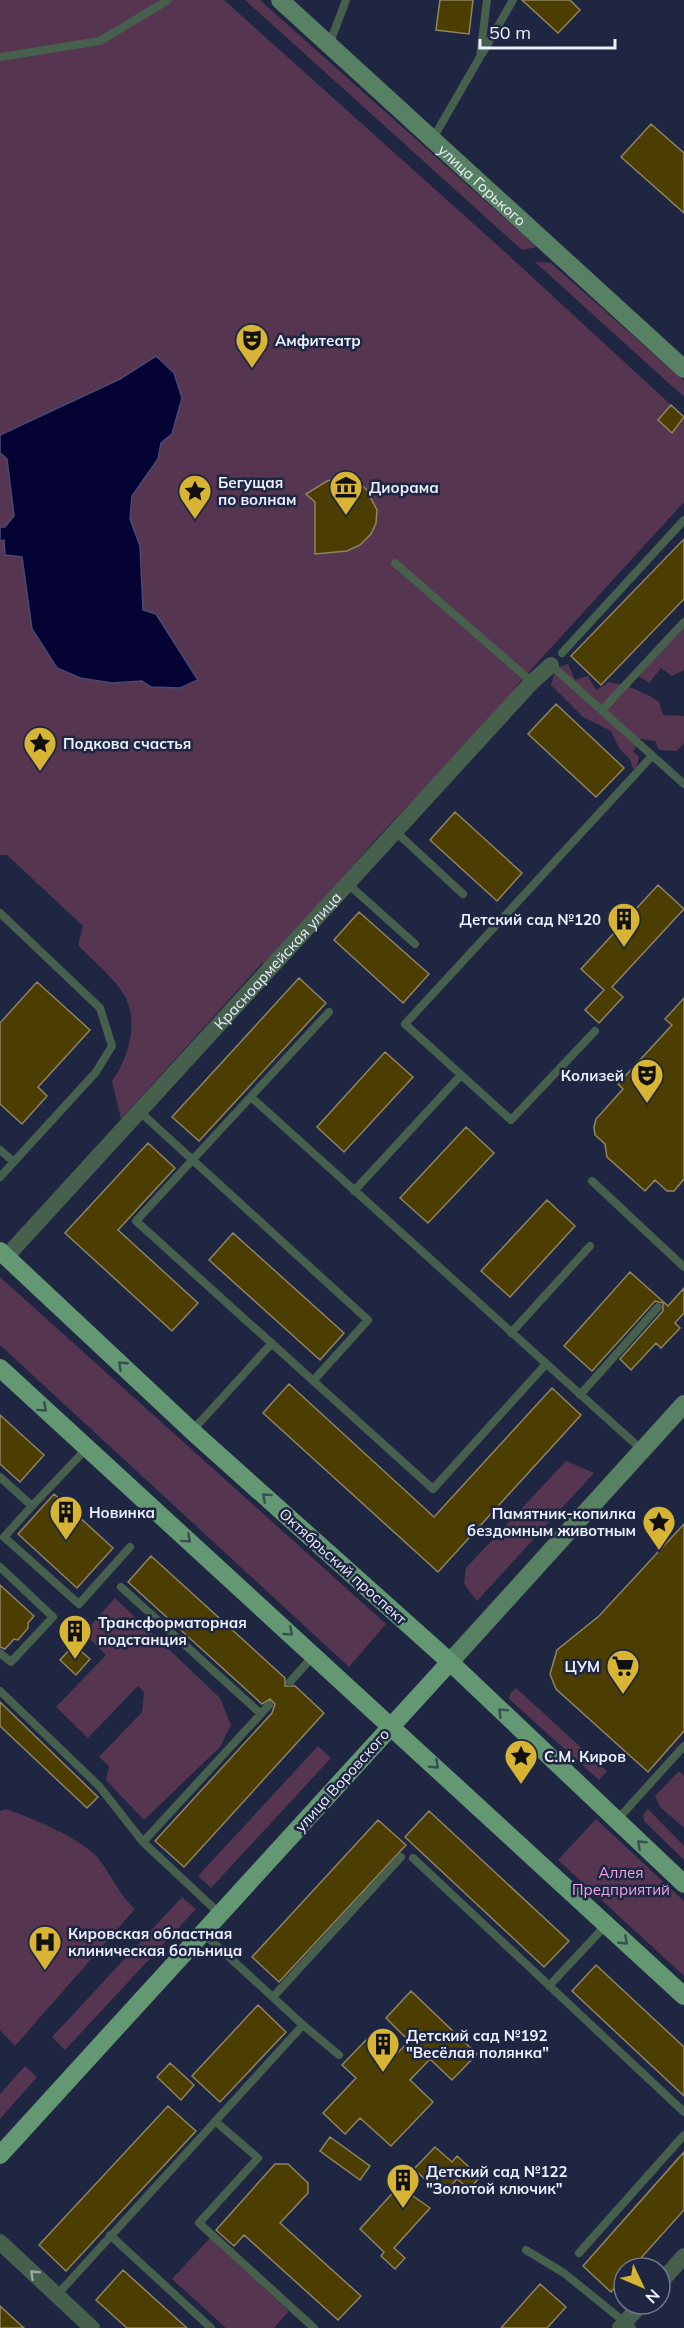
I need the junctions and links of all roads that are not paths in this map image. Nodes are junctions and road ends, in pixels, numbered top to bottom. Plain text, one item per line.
1 (168, 0) edge
2 (280, 0) edge
3 (346, 0) edge
4 (487, 0) edge
5 (513, 0) edge
6 (329, 45) junction
7 (0, 57) edge
8 (480, 57) junction
9 (432, 140) junction
10 (684, 369) edge
11 (684, 520) edge
12 (394, 563) dead end
13 (684, 622) edge
14 (556, 659) junction
15 (531, 682) junction
16 (602, 710) junction
17 (652, 756) junction
18 (684, 784) edge
19 (396, 832) junction
20 (348, 884) junction
21 (464, 894) dead end
22 (0, 913) edge
23 (415, 944) dead end
24 (329, 1012) dead end
25 (595, 1030) dead end
26 (461, 1075) junction
27 (250, 1097) junction
28 (139, 1110) junction
29 (0, 1150) edge
30 (193, 1160) junction
31 (14, 1162) junction
32 (0, 1177) edge
33 (592, 1181) dead end
34 (354, 1191) junction
35 (590, 1246) dead end
36 (3, 1254) edge
37 (684, 1267) edge
38 (658, 1307) dead end
39 (511, 1333) junction
40 (272, 1343) junction
41 (546, 1364) junction
42 (0, 1368) edge
43 (313, 1381) junction
44 (580, 1395) junction
45 (684, 1404) edge
46 (192, 1431) junction
47 (87, 1448) junction
48 (642, 1451) junction
49 (0, 1477) edge
50 (32, 1506) junction
51 (2, 1539) edge
52 (130, 1547) dead end
53 (0, 1567) edge
54 (121, 1587) dead end
55 (0, 1653) edge
56 (314, 1655) junction
57 (450, 1662) junction
58 (290, 1682) dead end
59 (0, 1691) edge
60 (269, 1705) dead end
61 (261, 1714) junction
62 (392, 1726) junction
63 (684, 1746) edge
64 (616, 1820) junction
65 (143, 1842) junction
66 (401, 1857) dead end
67 (413, 1858) dead end
68 (684, 1884) edge
69 (219, 1914) junction
70 (606, 1924) junction
71 (203, 1933) junction
72 (549, 1986) junction
73 (684, 1996) edge
74 (273, 1997) junction
75 (303, 2025) junction
76 (339, 2055) dead end
77 (684, 2112) edge
78 (215, 2121) junction
79 (684, 2135) edge
80 (2, 2150) edge
81 (110, 2235) junction
82 (0, 2242) edge
83 (526, 2250) dead end
84 (579, 2253) dead end
85 (684, 2256) edge
86 (672, 2270) edge
87 (57, 2295) junction
88 (626, 2326) edge
89 (92, 2328) edge
90 (211, 2328) edge
91 (314, 2328) edge

1 - 7 lane
2 - 6 street, улица Горького
3 - 6 lane
4 - 8 lane
5 - 8 lane
6 - 9 street, улица Горького
8 - 9 lane
9 - 10 street, улица Горького
11 - 14 lane
12 - 15 lane
13 - 16 lane
14 - 15 street, Красноармейская улица
14 - 16 lane
15 - 19 street, Красноармейская улица
16 - 17 lane
17 - 18 lane
17 - 26 lane
19 - 20 street, Красноармейская улица
19 - 21 lane
20 - 23 lane
20 - 28 street, Красноармейская улица
22 - 31 lane
24 - 27 lane
25 - 26 lane
26 - 34 lane
27 - 30 lane
27 - 34 lane
28 - 30 lane
28 - 36 street, Красноармейская улица
29 - 31 lane
30 - 40 lane
30 - 43 lane
31 - 32 lane
33 - 37 lane
34 - 39 lane
35 - 39 lane
46 -> 36 main road, Октябрьский проспект
38 - 44 lane
39 - 41 lane
40 - 43 lane
40 - 46 lane
41 - 43 lane
41 - 44 lane
42 -> 47 main road
44 - 48 lane
45 - 48 street, улица Воровского
57 -> 46 main road, Октябрьский проспект
47 - 50 lane
47 -> 56 main road
48 - 57 street, улица Воровского
49 - 50 lane
50 - 51 lane
51 - 52 lane
53 - 55 lane
54 - 61 lane
56 - 58 lane
56 - 62 main road
57 - 62 main road, улица Воровского
64 -> 57 main road, Октябрьский проспект
59 - 65 lane
60 - 61 lane
61 - 65 lane
62 - 69 main road, улица Воровского
62 -> 70 main road
63 - 64 lane
68 -> 64 main road, Октябрьский проспект
65 - 69 lane
66 - 74 lane
67 - 72 lane
69 - 71 main road, улица Воровского
70 - 72 lane
70 -> 73 main road
71 - 74 lane
71 - 80 main road, улица Воровского
72 - 77 lane
74 - 75 lane
75 - 76 lane
75 - 78 lane
78 - 81 lane
78 - 91 lane
79 - 84 lane
81 - 87 lane
81 - 90 lane
87 -> 82 street
83 - 88 lane
85 - 86 street
87 - 89 street

